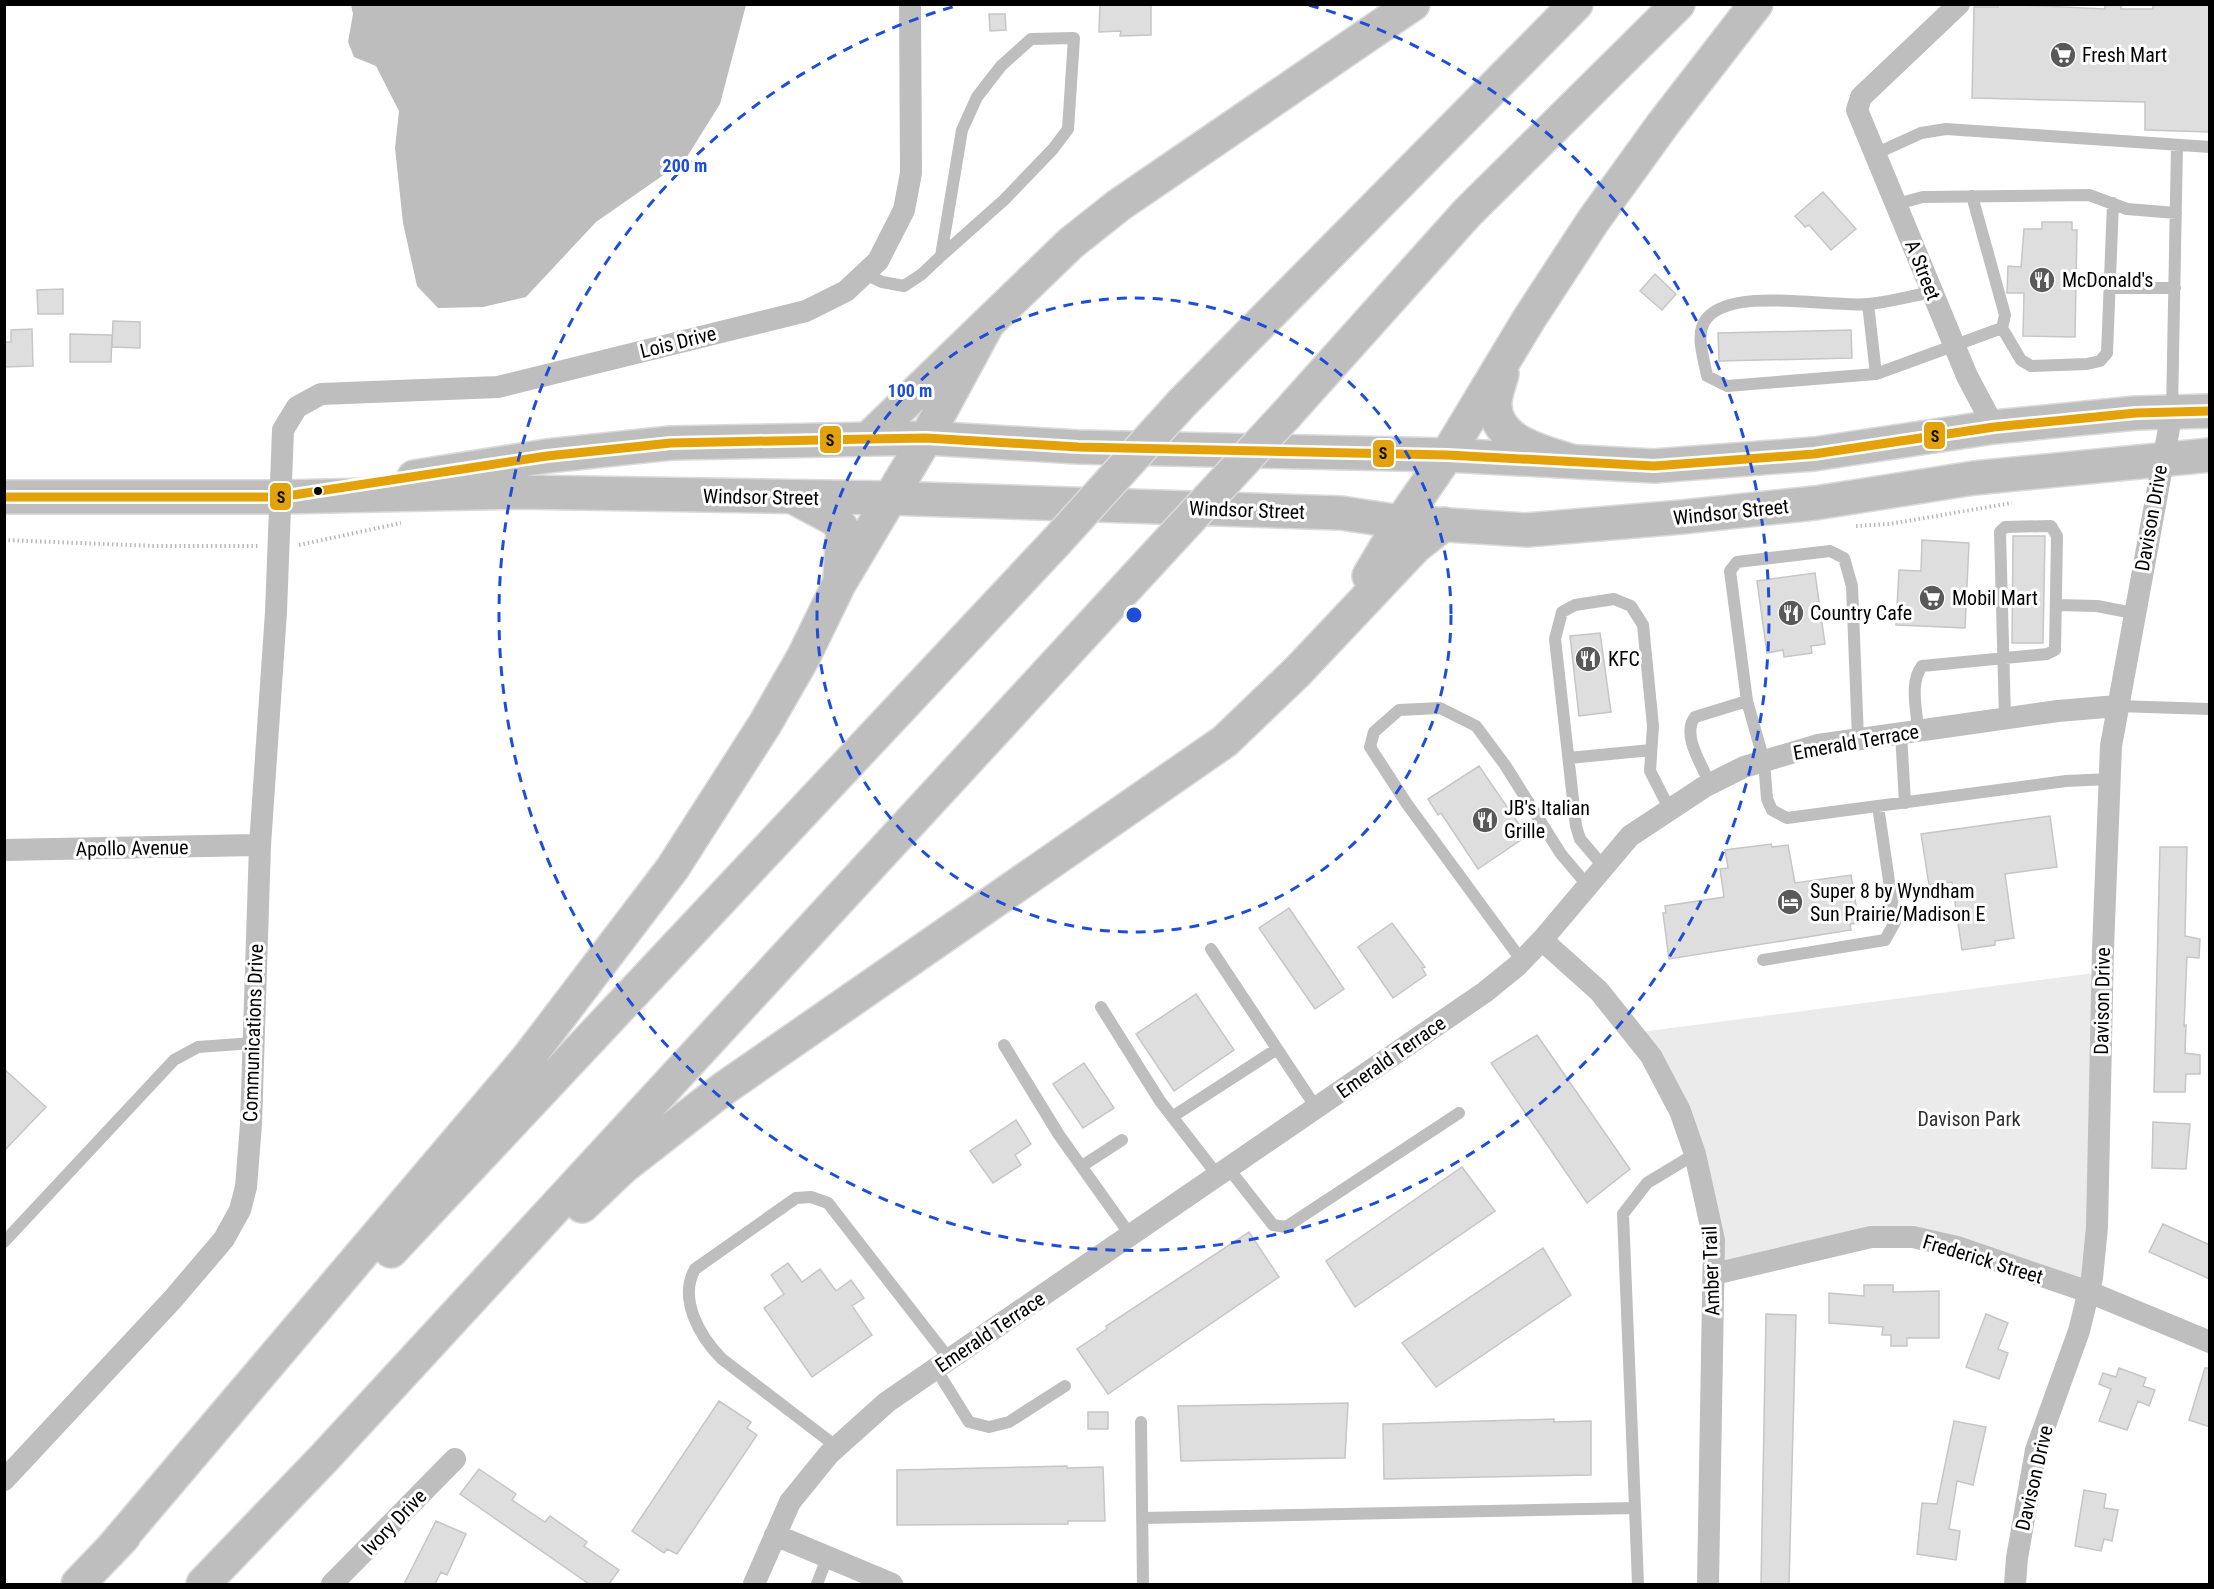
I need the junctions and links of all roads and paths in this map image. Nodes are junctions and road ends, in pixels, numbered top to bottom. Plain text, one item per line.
1 (910, 4) edge
2 (1413, 4) edge
3 (1576, 4) edge
4 (1678, 4) edge
5 (1756, 4) edge
6 (1959, 4) edge
7 (2177, 146) junction
8 (2210, 147) edge
9 (1875, 154) junction
10 (1972, 196) junction
11 (2113, 203) junction
12 (1896, 204) junction
13 (2176, 213) junction
14 (941, 256) junction
15 (865, 273) junction
16 (2109, 288) junction
17 (2175, 288) junction
18 (1932, 292) junction
19 (1868, 304) junction
20 (986, 327) junction
21 (2002, 328) junction
22 (1955, 346) junction
23 (1506, 358) junction
24 (1876, 374) junction
25 (2210, 411) edge
26 (2172, 412) junction
27 (1994, 427) junction
28 (926, 438) junction
29 (868, 439) junction
30 (1447, 455) junction
31 (2210, 455) edge
32 (2161, 459) junction
33 (1570, 461) junction
34 (4, 497) edge
35 (280, 497) junction
36 (793, 497) junction
37 (888, 498) junction
38 (1401, 522) junction
39 (1444, 524) junction
40 (839, 584) junction
41 (2056, 605) junction
42 (2133, 613) junction
43 (1337, 632) junction
44 (2002, 658) junction
45 (1747, 701) junction
46 (2117, 706) junction
47 (2210, 709) edge
48 (2005, 718) junction
49 (1909, 731) junction
50 (1858, 739) junction
51 (1651, 750) junction
52 (1569, 758) junction
53 (1764, 761) junction
54 (2109, 779) junction
55 (1710, 784) junction
56 (1905, 803) junction
57 (1878, 806) junction
58 (1670, 810) junction
59 (260, 845) junction
60 (4, 850) edge
61 (1604, 867) junction
62 (1588, 886) junction
63 (1542, 940) junction
64 (1211, 949) dead end
65 (1763, 960) dead end
66 (1522, 961) junction
67 (1101, 1007) dead end
68 (253, 1043) junction
69 (1004, 1045) dead end
70 (1277, 1049) junction
71 (1317, 1109) junction
72 (1459, 1113) dead end
73 (1172, 1117) junction
74 (1122, 1140) dead end
75 (1695, 1154) junction
76 (1082, 1166) junction
77 (1224, 1173) junction
78 (1131, 1236) junction
79 (4, 1242) edge
80 (1714, 1274) junction
81 (2089, 1292) junction
82 (2210, 1342) edge
83 (943, 1365) junction
84 (1065, 1386) dead end
85 (382, 1395) junction
86 (1141, 1422) dead end
87 (837, 1447) junction
88 (455, 1460) dead end
89 (4, 1480) edge
90 (1635, 1508) junction
91 (1143, 1518) junction
92 (775, 1535) junction
93 (109, 1552) junction
94 (827, 1558) junction
95 (78, 1584) edge
96 (203, 1584) edge
97 (332, 1584) edge
98 (754, 1584) edge
99 (817, 1584) edge
100 (892, 1584) edge
101 (1143, 1584) edge
102 (1638, 1584) edge
103 (1708, 1584) edge
104 (2015, 1584) edge

1 - 15 street, Lois Drive
2 - 20 main road
3 - 93 main road, bridge
4 - 85 main road, bridge
5 - 23 main road
6 - 9 street, A Street
7 - 8 lane
7 - 9 lane
7 - 13 lane
9 - 12 street, A Street
10 - 11 lane
10 - 12 lane
10 - 21 lane
11 - 13 lane
11 - 16 lane
12 - 18 street, A Street
13 - 17 lane
14 - 14 lane
14 - 15 lane
15 - 35 street, Lois Drive
16 - 17 lane
16 - 21 lane
17 - 26 lane
18 - 19 lane
18 - 22 street, A Street
19 - 24 lane
19 - 24 lane
20 - 28 main road
20 - 29 main road
21 - 22 lane
22 - 24 lane
22 - 27 street, A Street
23 - 30 main road
23 - 33 main road
25 - 26 main road, Windsor Street
26 - 27 main road, Windsor Street
26 - 32 street, Davison Drive
27 - 33 main road, Windsor Street
28 - 29 main road, Windsor Street
28 - 30 main road, Windsor Street
28 - 37 main road
29 - 35 main road, Windsor Street
30 - 33 main road, Windsor Street
30 - 38 main road
31 - 32 main road, Windsor Street
32 - 39 main road, Windsor Street
32 - 42 street, Davison Drive
34 - 35 main road, Windsor Street
35 - 36 main road, Windsor Street
35 - 59 street, Communications Drive
36 - 37 main road, Windsor Street
36 - 40 main road
37 - 38 main road, Windsor Street
37 - 40 main road
38 - 39 main road, Windsor Street
38 - 43 main road
39 - 43 main road
40 - 93 main road
41 - 42 lane
41 - 44 lane
41 - 44 lane
42 - 46 street, Davison Drive
43 - 85 main road
44 - 48 lane
44 - 49 lane
45 - 50 lane
45 - 53 lane
45 - 55 lane
46 - 47 lane
46 - 48 street, Emerald Terrace
46 - 54 street, Davison Drive
48 - 49 street, Emerald Terrace
49 - 50 street, Emerald Terrace
49 - 56 lane
50 - 53 street, Emerald Terrace
51 - 52 lane
51 - 52 lane
51 - 58 lane
52 - 61 lane
53 - 55 street, Emerald Terrace
53 - 57 lane
54 - 56 lane
54 - 81 street, Davison Drive
55 - 58 street, Emerald Terrace
56 - 57 lane
57 - 65 lane
58 - 61 street, Emerald Terrace
59 - 60 street, Apollo Avenue
59 - 68 street, Communications Drive
61 - 62 street, Emerald Terrace
62 - 63 street, Emerald Terrace
62 - 66 lane
63 - 66 street, Emerald Terrace
63 - 75 street, Amber Trail
64 - 70 lane
66 - 71 street, Emerald Terrace
67 - 73 lane
68 - 79 lane
68 - 89 street, Communications Drive
69 - 76 lane
70 - 71 lane
70 - 73 lane
71 - 77 street, Emerald Terrace
72 - 77 lane
73 - 77 lane
74 - 76 lane
75 - 80 street, Amber Trail
75 - 90 lane
76 - 78 lane
77 - 78 street, Emerald Terrace
78 - 83 street, Emerald Terrace
80 - 81 street, Frederick Street
80 - 103 street, Amber Trail
81 - 82 street, Frederick Street
81 - 104 street, Davison Drive
83 - 84 lane
83 - 87 street, Emerald Terrace
83 - 87 lane
85 - 96 main road
86 - 91 lane
87 - 92 street, Emerald Terrace
88 - 97 street, Ivory Drive
90 - 91 lane
90 - 102 lane
91 - 101 lane
92 - 94 street
92 - 98 street, Emerald Terrace
93 - 95 main road
94 - 99 lane
94 - 100 street

